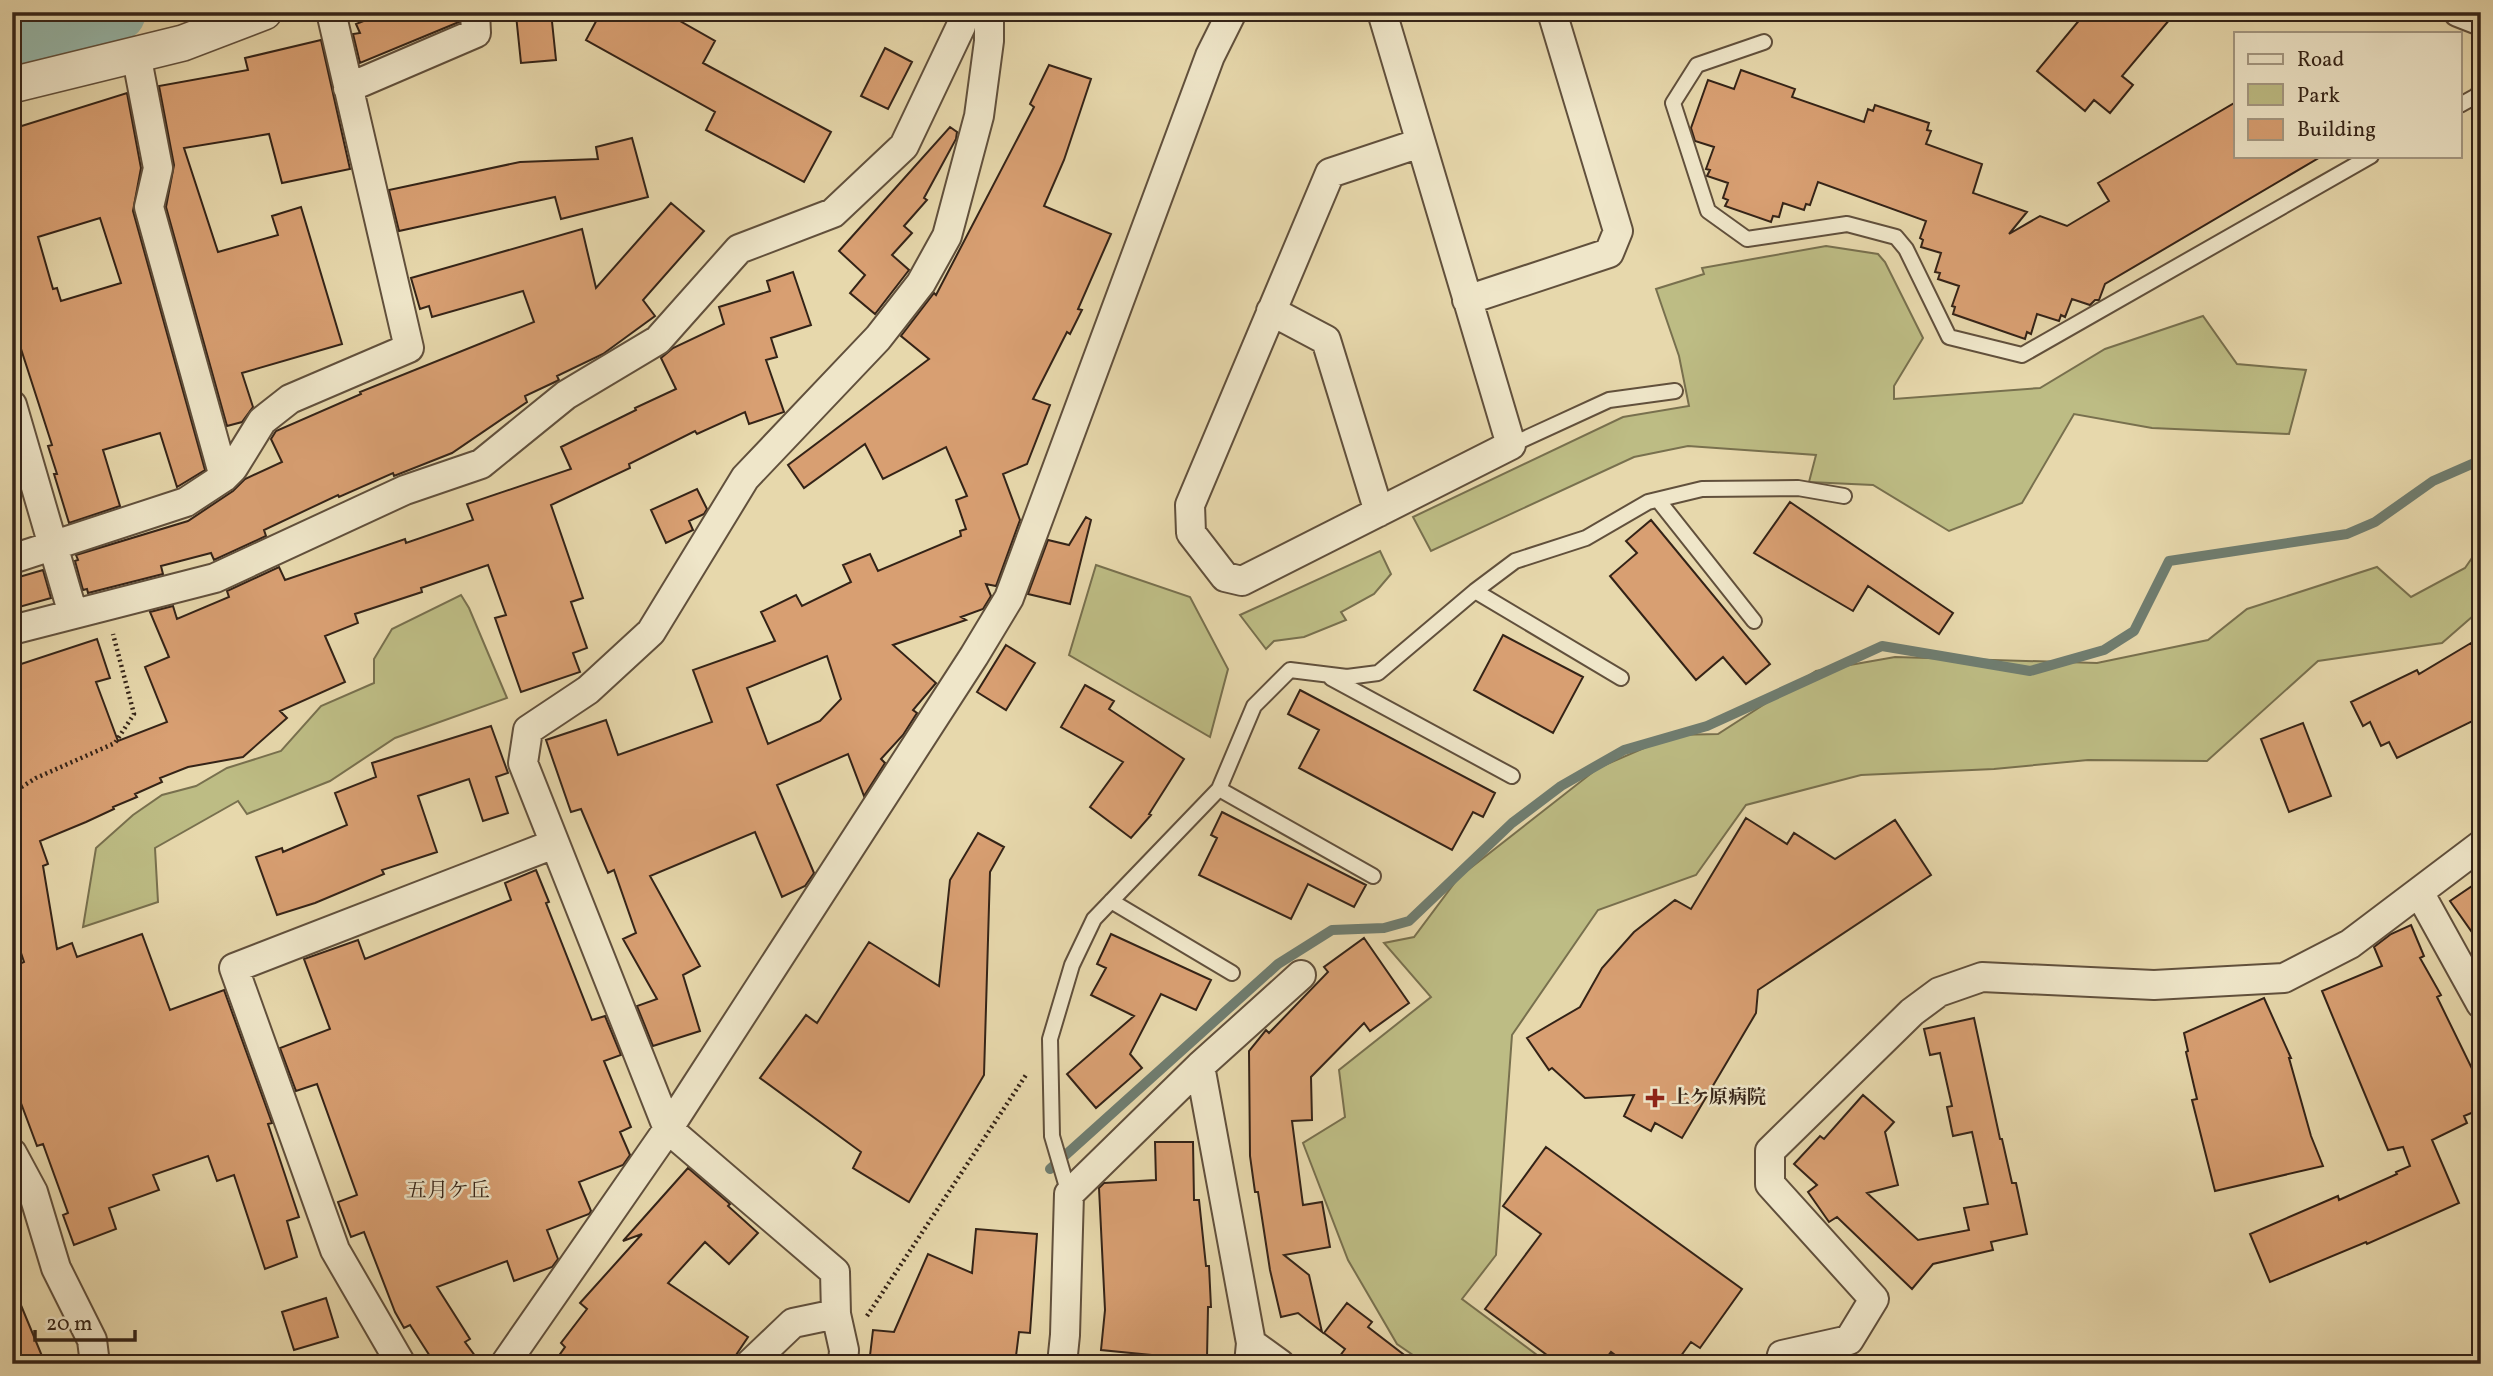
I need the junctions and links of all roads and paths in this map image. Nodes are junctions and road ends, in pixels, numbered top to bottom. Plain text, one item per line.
1 (264, 12) edge
2 (331, 12) edge
3 (475, 12) edge
4 (964, 12) edge
5 (989, 12) edge
6 (1233, 12) edge
7 (1382, 12) edge
8 (1552, 12) edge
9 (2458, 12) edge
10 (2481, 20) edge
11 (1764, 42) dead end
12 (136, 54) junction
13 (12, 85) edge
14 (2481, 86) edge
15 (348, 88) junction
16 (2462, 104) edge
17 (1420, 143) junction
18 (2367, 158) edge
19 (1467, 300) junction
20 (1271, 311) junction
21 (1675, 391) dead end
22 (12, 405) edge
23 (1511, 445) junction
24 (224, 477) junction
25 (1844, 496) dead end
26 (1658, 500) junction
27 (1379, 512) junction
28 (54, 547) junction
29 (12, 559) edge
30 (1475, 591) junction
31 (106, 606) junction
32 (73, 614) junction
33 (1755, 621) dead end
34 (12, 631) edge
35 (1324, 674) junction
36 (1621, 678) dead end
37 (1512, 776) dead end
38 (1219, 789) junction
39 (12, 793) edge
40 (554, 844) junction
41 (2481, 845) edge
42 (1373, 876) dead end
43 (2419, 892) junction
44 (1111, 901) junction
45 (1231, 973) dead end
46 (1301, 975) dead end
47 (2481, 1004) edge
48 (1050, 1039) junction
49 (1200, 1066) junction
50 (668, 1129) junction
51 (12, 1153) edge
52 (1069, 1194) junction
53 (836, 1314) junction
54 (1250, 1353) edge
55 (844, 1357) edge
56 (95, 1364) edge
57 (401, 1364) edge
58 (505, 1364) edge
59 (750, 1364) edge
60 (1062, 1364) edge
61 (1280, 1364) edge
62 (1780, 1364) edge

1 - 12 street
2 - 15 street
3 - 15 street
4 - 31 street
5 - 40 street
6 - 50 street
7 - 17 street
8 - 19 street
9 - 10 street
11 - 18 lane
12 - 13 street
12 - 24 street
14 - 16 lane
15 - 24 street
17 - 19 street
17 - 20 street
19 - 23 street
20 - 27 street
20 - 27 street
21 - 23 lane
22 - 28 street
23 - 27 street
24 - 28 street
25 - 26 lane
26 - 30 lane
26 - 33 lane
28 - 29 street
28 - 32 street
30 - 35 lane
30 - 36 lane
31 - 32 street
31 - 39 path
32 - 34 street
35 - 37 lane
35 - 38 lane
38 - 42 lane
38 - 44 lane
40 - 50 street
40 - 57 street
41 - 43 street
43 - 47 street
43 - 62 street
44 - 45 lane
44 - 48 lane
46 - 49 street
48 - 52 lane
48 - 55 path
49 - 52 street
49 - 54 street
50 - 53 street
50 - 58 street
51 - 56 street
52 - 60 street
53 - 55 street
53 - 59 street
54 - 61 street

